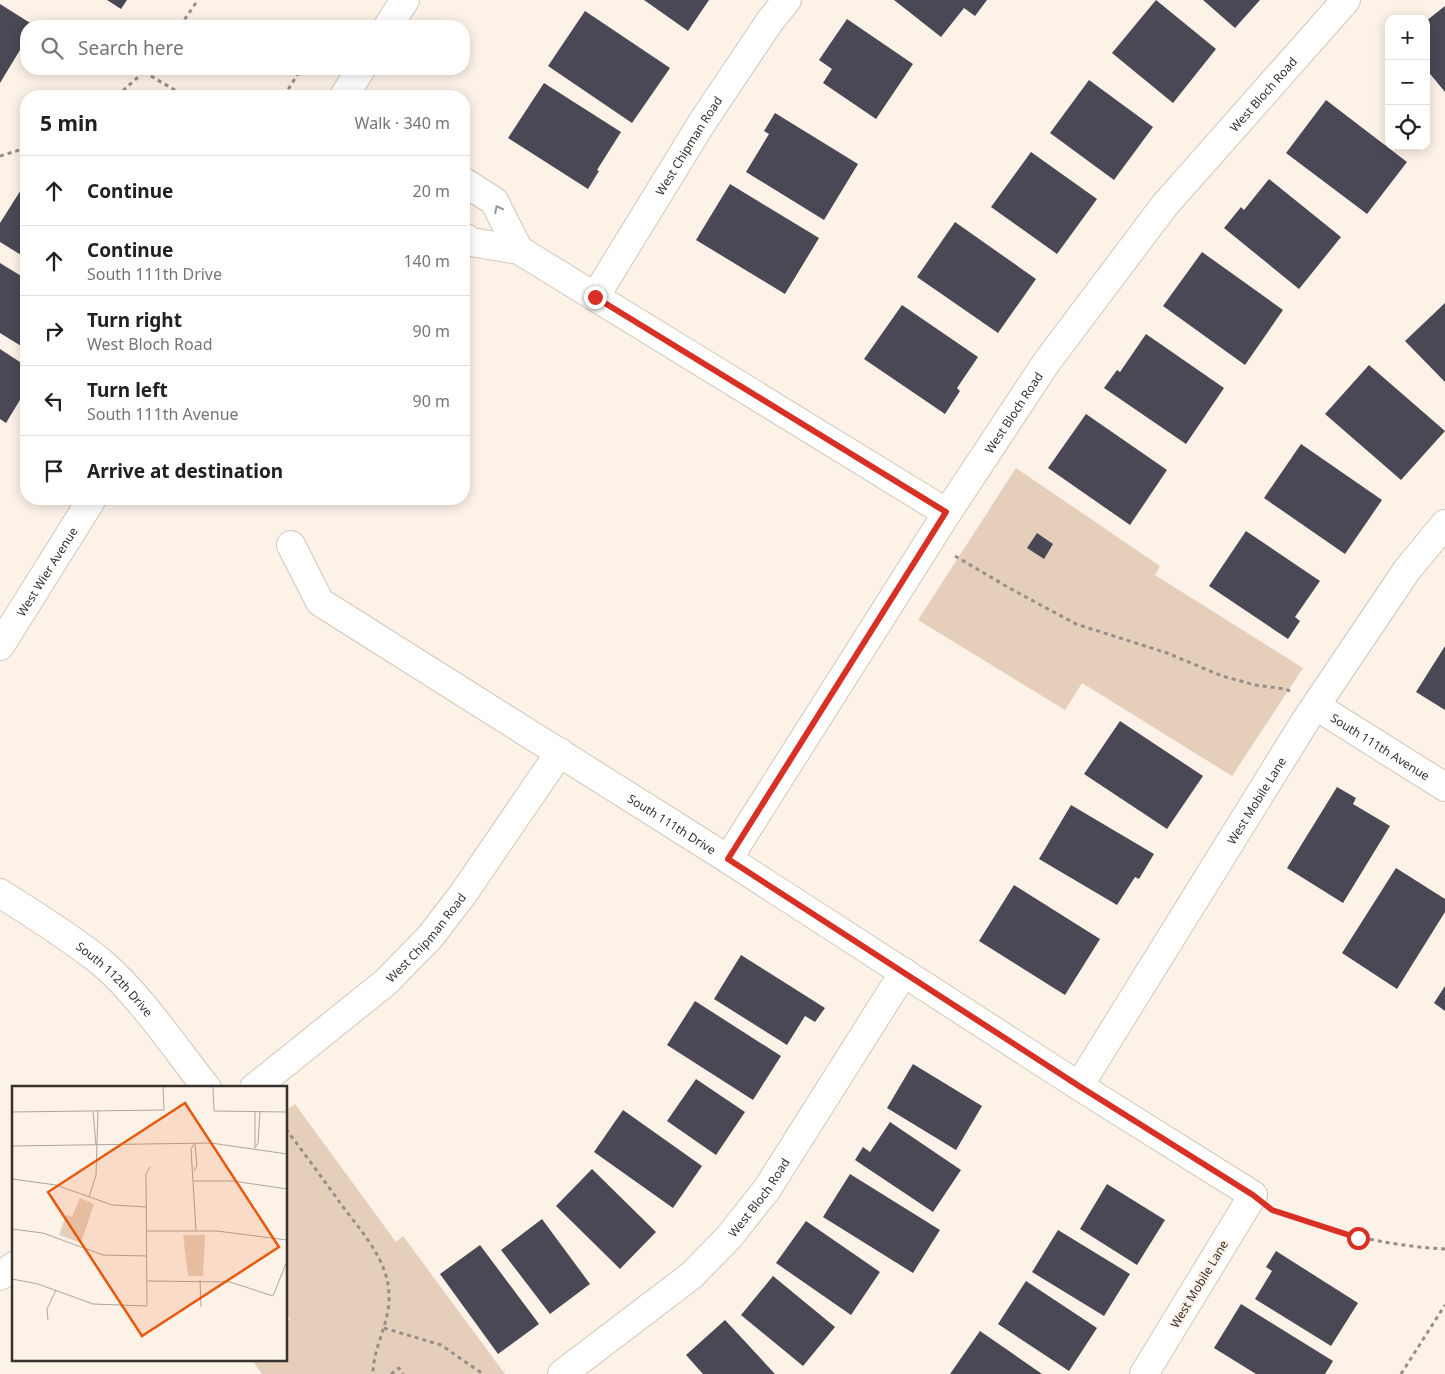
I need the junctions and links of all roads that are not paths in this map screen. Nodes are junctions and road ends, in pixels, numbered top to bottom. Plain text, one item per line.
1 (405, 0) edge
2 (787, 0) edge
3 (1346, 0) edge
4 (392, 20) edge
5 (357, 75) edge
6 (348, 90) edge
7 (470, 186) edge
8 (470, 241) edge
9 (519, 250) junction
10 (595, 297) junction
11 (88, 505) edge
12 (946, 512) junction
13 (1445, 524) edge
14 (291, 545) dead end
15 (0, 646) edge
16 (1305, 699) junction
17 (560, 752) junction
18 (1445, 787) edge
19 (728, 859) junction
20 (0, 893) edge
21 (904, 972) junction
22 (205, 1086) edge
23 (256, 1086) edge
24 (1079, 1086) junction
25 (1253, 1195) joint
26 (12, 1267) edge
27 (0, 1276) edge
28 (562, 1374) edge
29 (1144, 1374) edge

1 - 4 street
2 - 10 street, West Chipman Road
3 - 12 street, West Bloch Road
5 - 6 street
9 -> 7 street
8 - 9 street
9 - 10 street
10 - 12 street
11 - 15 street, West Wier Avenue
12 - 19 street, West Bloch Road
13 - 16 street, West Mobile Lane
14 - 17 street, South 111th Drive
16 - 18 street, South 111th Avenue
16 - 24 street, West Mobile Lane
17 - 19 street, South 111th Drive
17 - 23 street, West Chipman Road
19 - 21 street, South 111th Drive
20 - 22 street, South 112th Drive
21 - 24 street, South 111th Drive
21 - 28 street, West Bloch Road
24 - 25 street, South 111th Drive
25 - 29 street, West Mobile Lane
26 - 27 street

